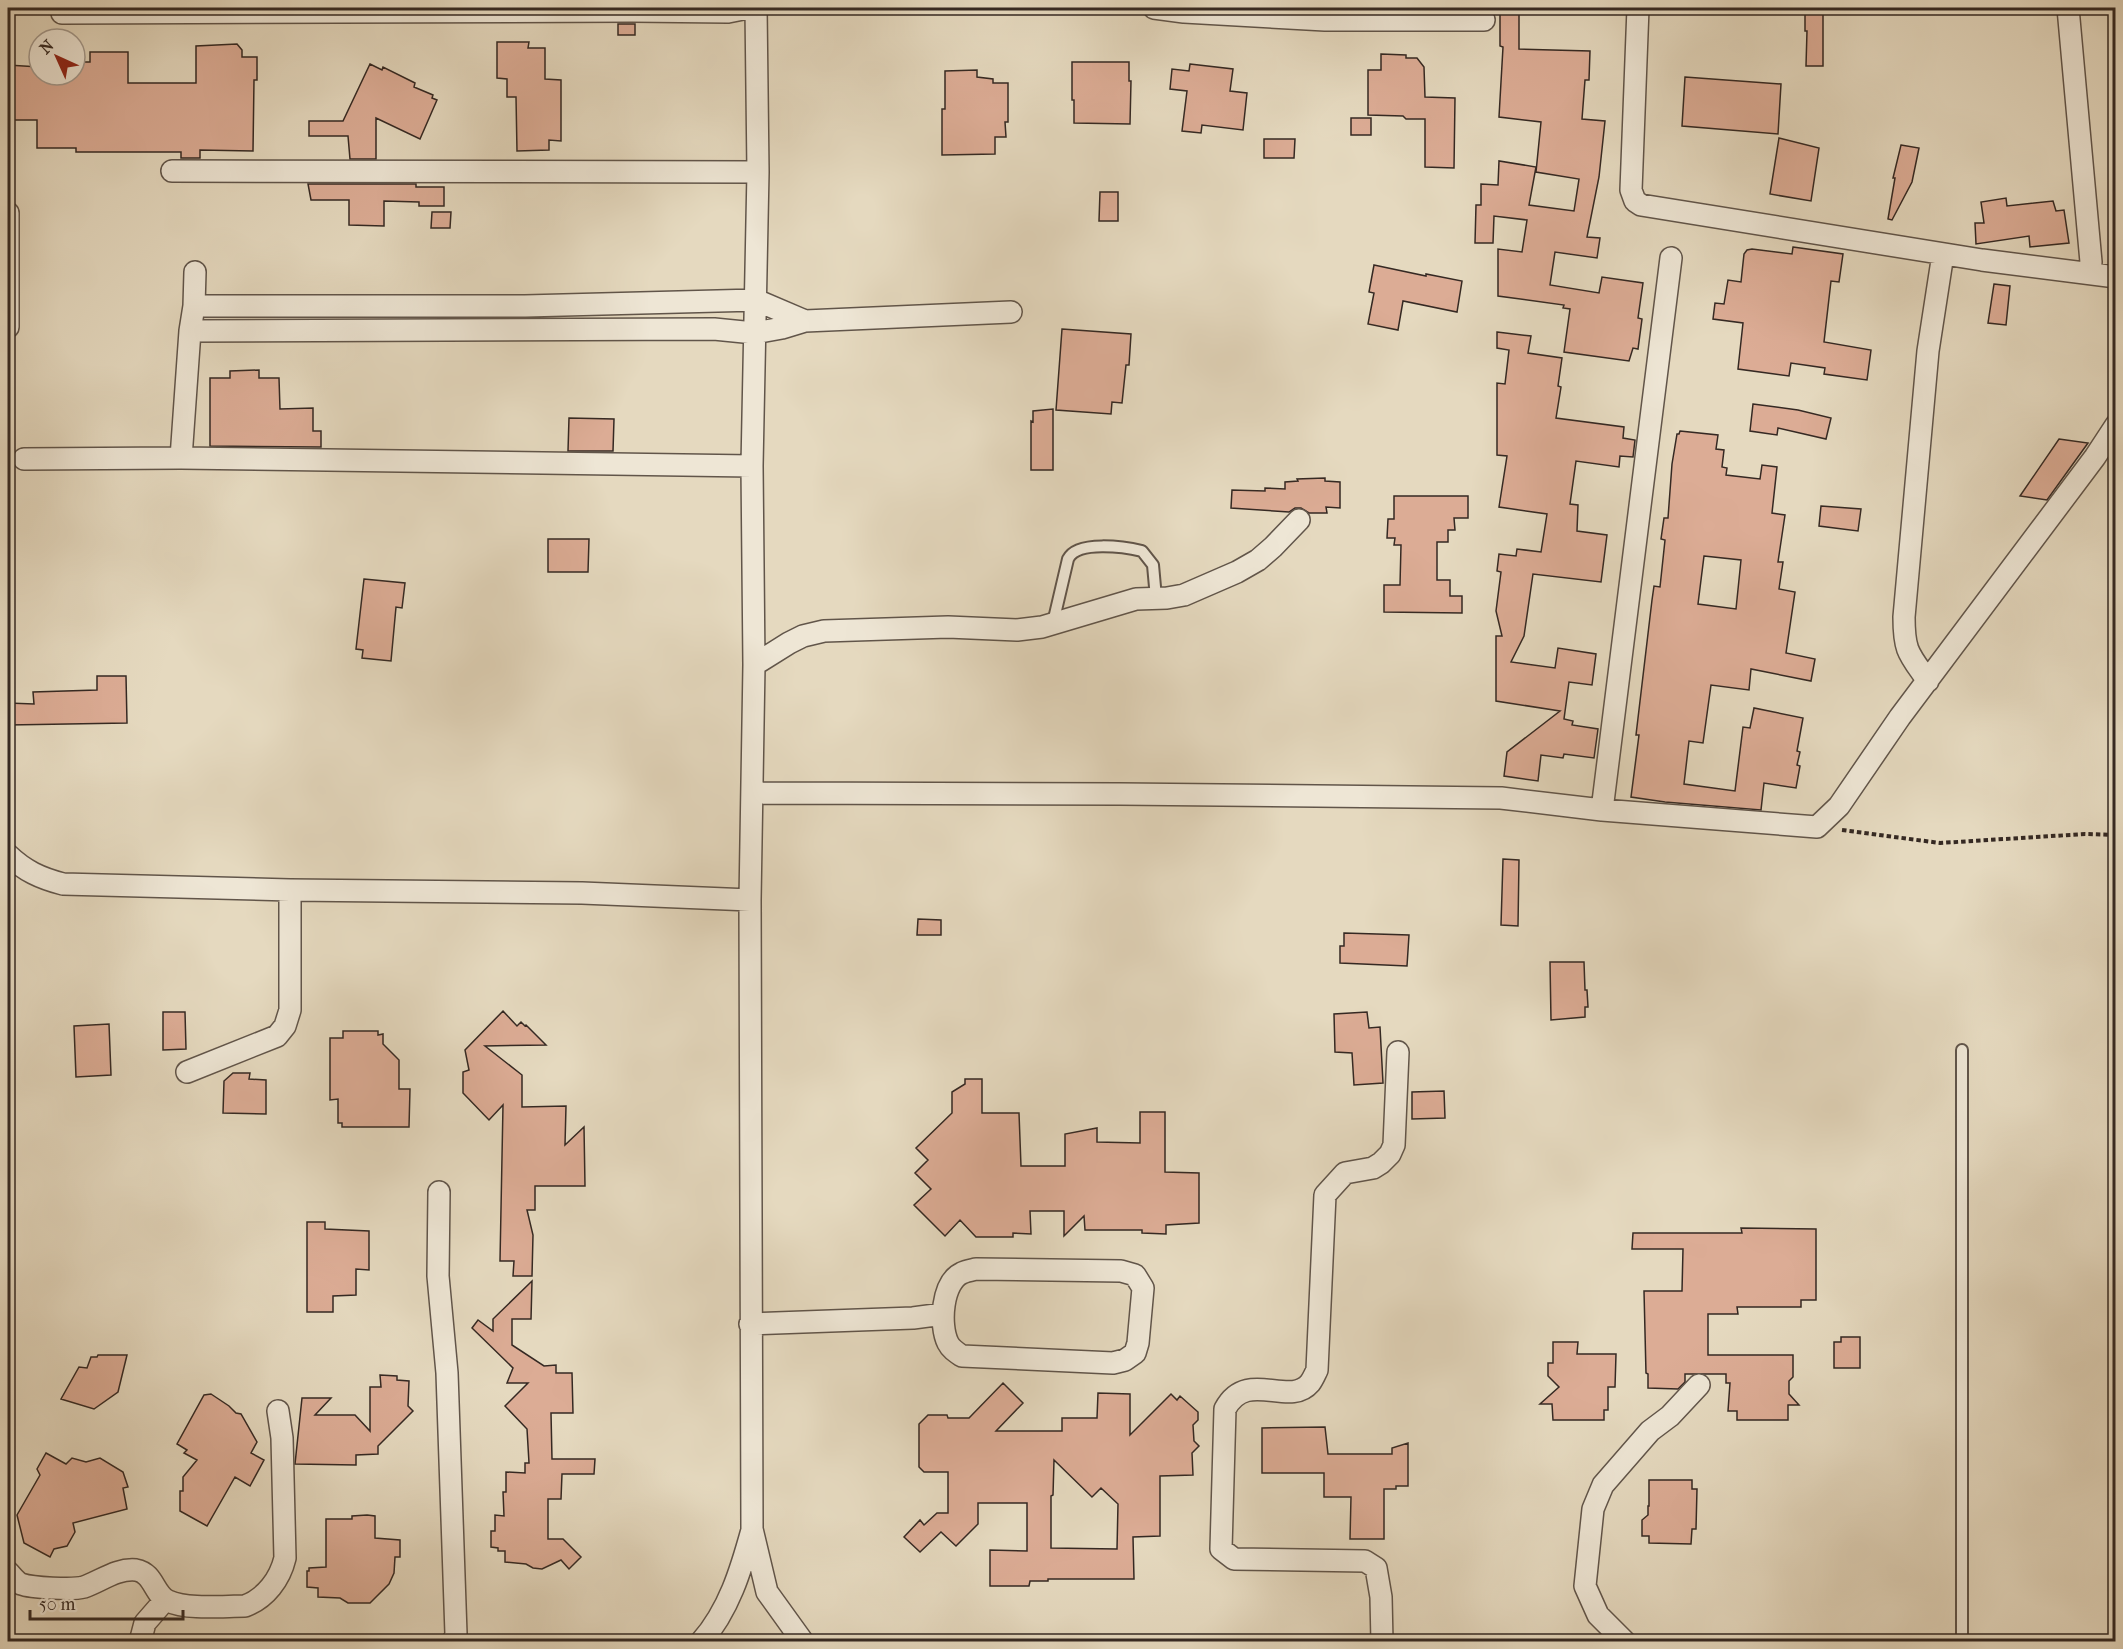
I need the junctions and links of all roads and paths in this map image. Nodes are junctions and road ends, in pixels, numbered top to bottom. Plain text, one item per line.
1 (748, 8) edge
2 (756, 8) edge
3 (1154, 8) edge
4 (1638, 8) edge
5 (2068, 8) edge
6 (62, 13) dead end
7 (1484, 20) dead end
8 (172, 171) dead end
9 (758, 172) junction
10 (8, 213) edge
11 (1943, 254) junction
12 (1671, 258) dead end
13 (195, 272) dead end
14 (2089, 273) junction
15 (2115, 277) edge
16 (756, 300) junction
17 (194, 306) junction
18 (312, 306) junction
19 (421, 306) junction
20 (525, 306) junction
21 (1011, 312) dead end
22 (805, 321) junction
23 (8, 327) edge
24 (421, 330) junction
25 (525, 330) junction
26 (190, 331) junction
27 (311, 331) junction
28 (754, 333) junction
29 (2115, 425) edge
30 (181, 458) junction
31 (24, 459) dead end
32 (752, 466) junction
33 (1299, 520) dead end
34 (1156, 598) junction
35 (1053, 624) junction
36 (754, 665) junction
37 (1928, 681) junction
38 (753, 794) junction
39 (1602, 810) junction
40 (1817, 827) junction
41 (2115, 835) edge
42 (8, 855) edge
43 (290, 890) junction
44 (750, 900) junction
45 (1962, 1050) dead end
46 (1398, 1052) dead end
47 (187, 1072) dead end
48 (439, 1192) dead end
49 (943, 1314) junction
50 (750, 1324) junction
51 (1699, 1385) dead end
52 (278, 1411) dead end
53 (752, 1529) junction
54 (8, 1572) edge
55 (165, 1600) junction
56 (456, 1639) edge
57 (140, 1641) edge
58 (701, 1641) edge
59 (803, 1641) edge
60 (1382, 1641) edge
61 (1625, 1641) edge
62 (1962, 1641) edge

1 - 6 street
2 - 9 street
3 - 7 street
4 - 11 street
5 - 14 street
8 - 9 street
9 - 16 street
10 - 23 street
11 - 14 street
11 - 37 street
12 - 39 street
13 - 17 street
14 - 15 street
16 - 20 street
16 - 22 street
16 - 28 street
17 - 18 street
17 - 26 street
18 - 19 street
18 - 27 street
19 - 20 street
19 - 24 street
20 - 25 street
21 - 22 street
22 - 28 street
24 - 25 street
24 - 27 street
25 - 28 street
26 - 27 street
26 - 30 street
28 - 32 street
29 - 37 street
30 - 31 street
30 - 32 street
32 - 36 street
33 - 34 street
34 - 35 street
34 - 35 lane
35 - 36 street
36 - 38 street
37 - 40 street
38 - 39 street
38 - 44 street
39 - 40 street
40 - 41 path
42 - 43 street
43 - 44 street
43 - 47 street
44 - 50 street
45 - 62 lane
46 - 60 street
48 - 56 street
49 - 49 street
49 - 50 street
50 - 53 street
51 - 61 street
52 - 55 street
53 - 58 street
53 - 59 street
54 - 55 street
55 - 57 street

